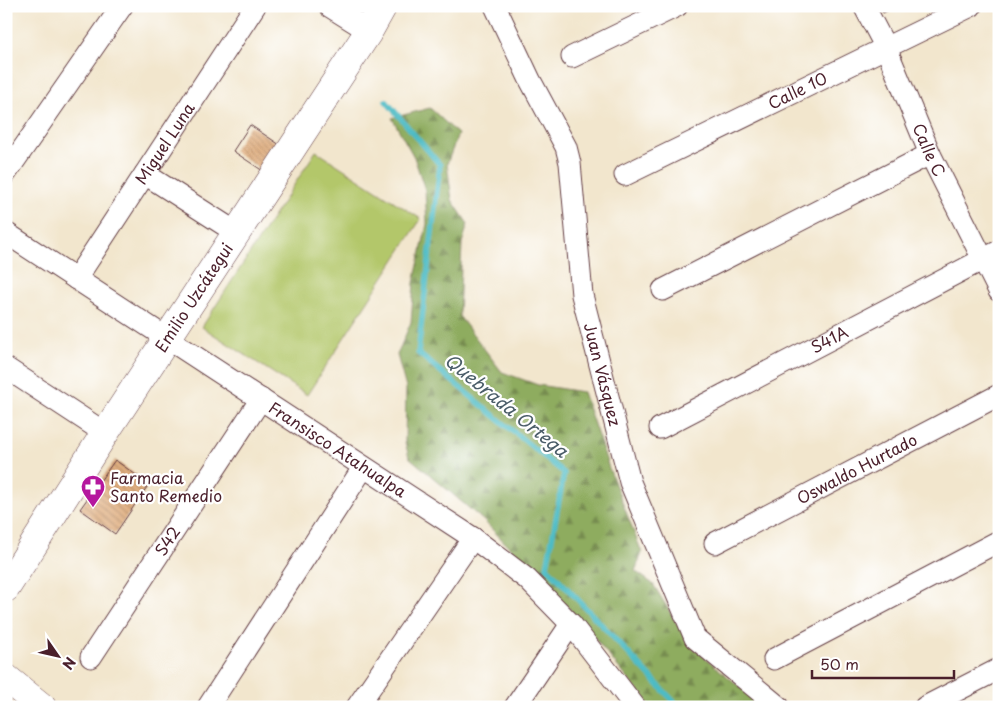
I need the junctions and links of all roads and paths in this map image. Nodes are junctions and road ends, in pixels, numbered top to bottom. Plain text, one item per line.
1 (122, 6) edge
2 (255, 6) edge
3 (329, 6) edge
4 (383, 6) edge
5 (495, 6) edge
6 (677, 6) edge
7 (864, 6) edge
8 (971, 6) edge
9 (369, 31) junction
10 (886, 48) junction
11 (572, 57) dead end
12 (930, 154) junction
13 (6, 173) edge
14 (145, 174) junction
15 (625, 175) dead end
16 (6, 233) edge
17 (237, 233) junction
18 (991, 255) edge
19 (76, 279) junction
20 (663, 290) dead end
21 (999, 291) edge
22 (168, 339) junction
23 (6, 368) edge
24 (999, 395) edge
25 (261, 399) junction
26 (660, 428) dead end
27 (105, 434) junction
28 (363, 468) junction
29 (473, 538) junction
30 (999, 541) edge
31 (715, 543) dead end
32 (6, 588) edge
33 (571, 624) junction
34 (91, 657) dead end
35 (774, 658) dead end
36 (999, 669) edge
37 (6, 678) edge
38 (42, 707) edge
39 (208, 707) edge
40 (357, 707) edge
41 (515, 707) edge
42 (635, 707) edge
43 (779, 707) edge
44 (925, 707) edge

1 - 13 street
2 - 14 street, Miguel Luna
3 - 9 street
4 - 9 street, Emilio Uzcátegui
5 - 43 street, Juan Vásquez
6 - 11 street
7 - 10 street, Calle C
8 - 10 street, Calle 10
9 - 17 street, Emilio Uzcátegui
10 - 12 street, Calle C
10 - 15 street, Calle 10
12 - 18 street, Calle C
12 - 20 street
14 - 17 street
14 - 19 street, Miguel Luna
16 - 19 street, Fransisco Atahualpa
17 - 22 street, Emilio Uzcátegui
18 - 21 street, Calle C
18 - 26 street, S41A
19 - 22 street, Fransisco Atahualpa
22 - 25 street, Fransisco Atahualpa
22 - 27 street, Emilio Uzcátegui
23 - 27 street
24 - 31 street, Oswaldo Hurtado
25 - 28 street, Fransisco Atahualpa
25 - 34 street, S42
27 - 32 street, Emilio Uzcátegui
28 - 29 street, Fransisco Atahualpa
28 - 39 street
29 - 33 street, Fransisco Atahualpa
29 - 40 street
30 - 35 street
33 - 41 street
33 - 42 street, Fransisco Atahualpa
36 - 44 street
37 - 38 street

